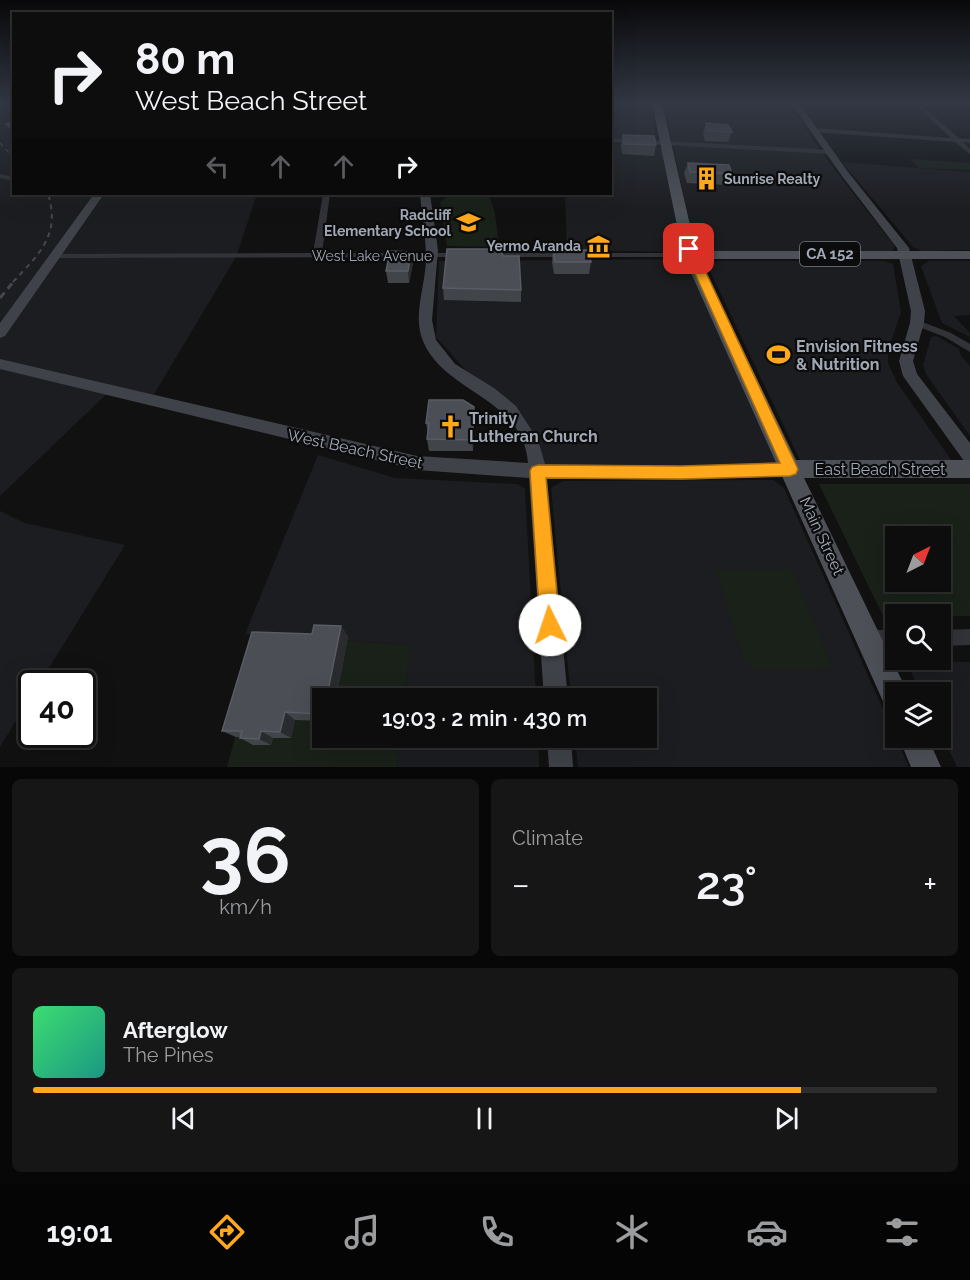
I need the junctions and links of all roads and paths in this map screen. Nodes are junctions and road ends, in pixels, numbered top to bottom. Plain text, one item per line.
1 (664, 139) edge
2 (820, 139) edge
3 (956, 139) edge
4 (612, 140) edge
5 (665, 143) junction
6 (829, 152) junction
7 (970, 152) edge
8 (94, 195) edge
9 (326, 195) edge
10 (425, 195) edge
11 (432, 255) junction
12 (468, 255) edge
13 (480, 255) edge
14 (690, 255) junction
15 (905, 255) junction
16 (970, 255) edge
17 (54, 256) junction
18 (317, 256) junction
19 (917, 323) junction
20 (0, 333) edge
21 (970, 349) edge
22 (4, 366) edge
23 (970, 456) edge
24 (790, 469) junction
25 (970, 469) edge
26 (538, 471) junction
27 (970, 637) edge
28 (868, 638) junction
29 (885, 638) edge
30 (951, 638) edge
31 (889, 682) edge
32 (555, 688) edge
33 (560, 748) edge
34 (917, 748) edge
35 (561, 767) edge
36 (926, 767) edge

1 - 5 main road, Main Street
2 - 6 street
3 - 7 street
4 - 5 street
5 - 6 street
5 - 14 main road, Main Street
6 - 15 street
8 - 17 street
9 - 18 street
10 - 11 street
11 - 12 street, West Lake Avenue
11 - 18 street, West Lake Avenue
11 - 26 street
13 - 14 street
14 - 15 main road, CA 152
14 - 24 main road, Main Street
15 - 16 main road, CA 152
15 - 19 street
17 - 18 street, West Lake Avenue
17 - 20 street
19 - 21 street
19 - 23 street
22 - 26 street, West Beach Street
24 - 25 main road, East Beach Street
24 - 26 street, West Beach Street
24 - 28 main road, Main Street
26 - 32 street
27 - 30 street
28 - 29 street
28 - 31 main road, Main Street
33 - 35 street
34 - 36 main road

